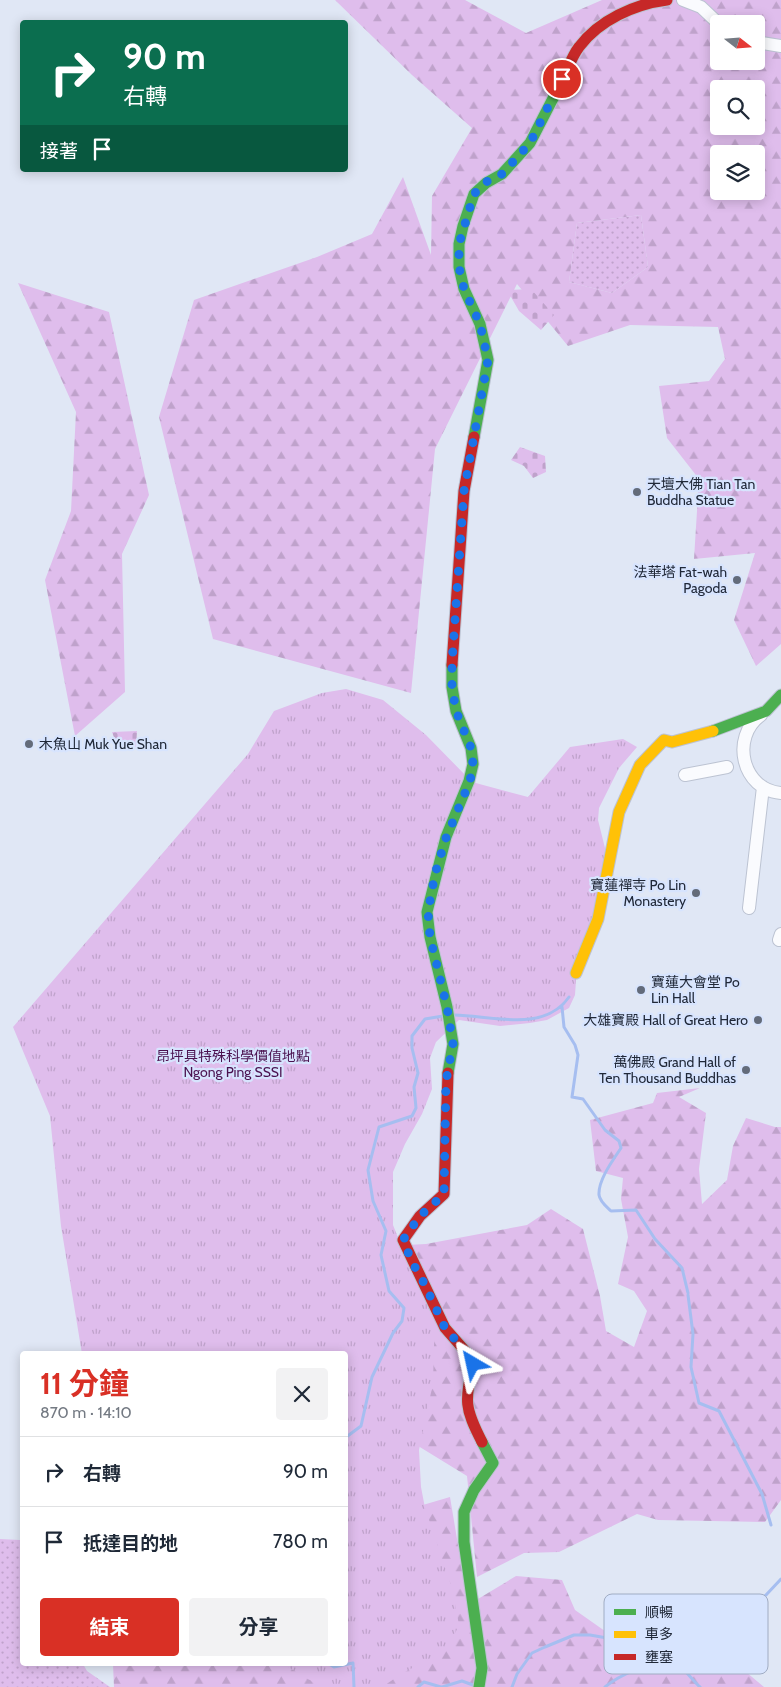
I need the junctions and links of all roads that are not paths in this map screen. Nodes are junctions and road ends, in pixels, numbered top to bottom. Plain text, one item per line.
1 (667, 0) edge
2 (683, 0) edge
3 (710, 15) edge
4 (765, 43) edge
5 (781, 46) edge
6 (781, 695) edge
7 (781, 707) edge
8 (766, 711) junction
9 (727, 767) dead end
10 (685, 775) dead end
11 (763, 788) junction
12 (781, 793) edge
13 (749, 908) dead end
14 (576, 973) dead end
15 (479, 1687) edge

1 - 15 street
2 - 3 street
4 - 5 street
6 - 8 street
7 - 8 street
8 - 11 street
8 - 14 street
9 - 10 street
11 - 12 street
11 - 13 street

